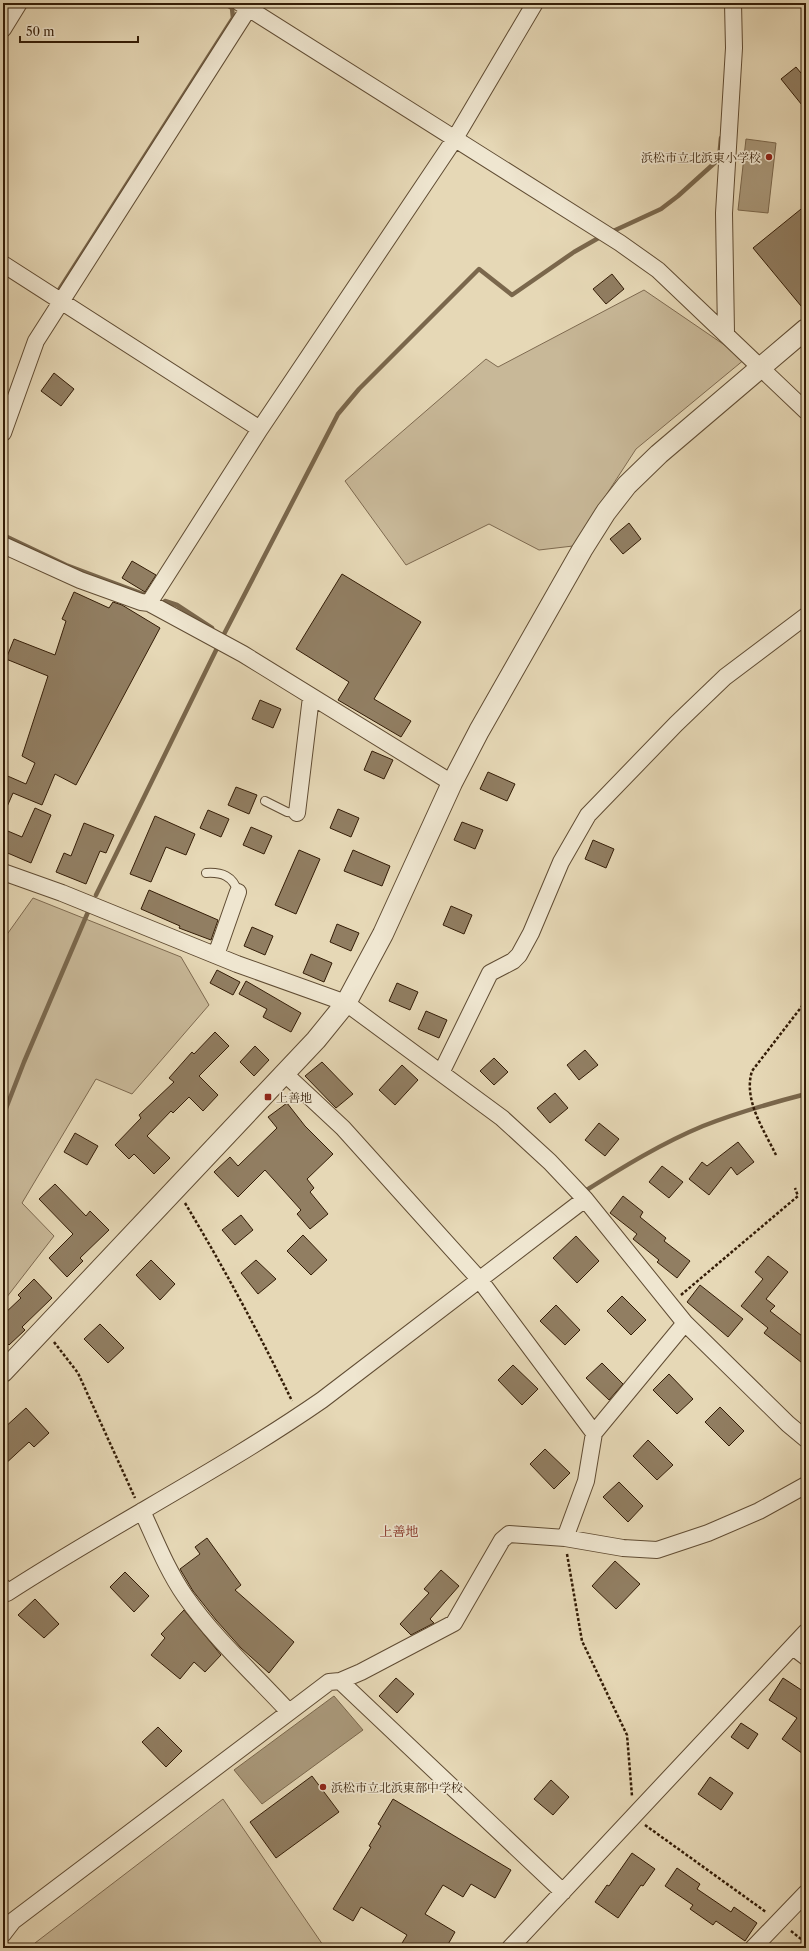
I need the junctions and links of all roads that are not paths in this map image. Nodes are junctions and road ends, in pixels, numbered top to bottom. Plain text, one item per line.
1 (19, 3) edge
2 (535, 3) edge
3 (733, 3) edge
4 (247, 5) edge
5 (3, 28) edge
6 (454, 140) junction
7 (3, 264) edge
8 (61, 301) junction
9 (806, 329) edge
10 (726, 333) junction
11 (760, 366) junction
12 (806, 411) edge
13 (260, 429) junction
14 (3, 433) edge
15 (3, 545) edge
16 (149, 603) junction
17 (806, 616) edge
18 (312, 697) junction
19 (452, 783) junction
20 (265, 801) dead end
21 (296, 813) joint
22 (3, 872) edge
23 (206, 873) dead end
24 (238, 892) joint
25 (216, 955) junction
26 (346, 1003) junction
27 (284, 1073) junction
28 (441, 1073) junction
29 (585, 1199) junction
30 (479, 1279) junction
31 (685, 1323) junction
32 (3, 1372) edge
33 (594, 1433) junction
34 (806, 1439) edge
35 (806, 1486) edge
36 (140, 1507) junction
37 (565, 1538) junction
38 (5, 1589) edge
39 (806, 1632) edge
40 (793, 1647) junction
41 (806, 1657) edge
42 (340, 1681) junction
43 (289, 1712) junction
44 (563, 1892) junction
45 (806, 1893) edge
46 (4, 1930) edge
47 (510, 1948) edge
48 (753, 1948) edge

1 - 5 street
2 - 6 street
3 - 10 street
4 - 6 street
4 - 8 street
6 - 10 street
6 - 13 street
7 - 8 street
8 - 13 street
8 - 14 street
9 - 11 street
10 - 11 street
11 - 12 street
11 - 19 street
13 - 16 street
15 - 16 street
16 - 18 street
17 - 28 street
18 - 19 street
18 - 21 street
19 - 26 street
20 - 21 lane
22 - 25 street
23 - 24 lane
24 - 25 street
25 - 26 street
26 - 27 street
26 - 28 street
27 - 30 street
27 - 32 street
28 - 29 street
29 - 30 street
29 - 31 street
30 - 33 street
30 - 36 street
31 - 33 street
31 - 34 street
33 - 37 street
35 - 37 street
36 - 38 street
36 - 43 street
37 - 42 street
39 - 40 street
40 - 41 street
40 - 44 street
42 - 43 street
42 - 44 street
43 - 46 street
44 - 47 street
45 - 48 street

